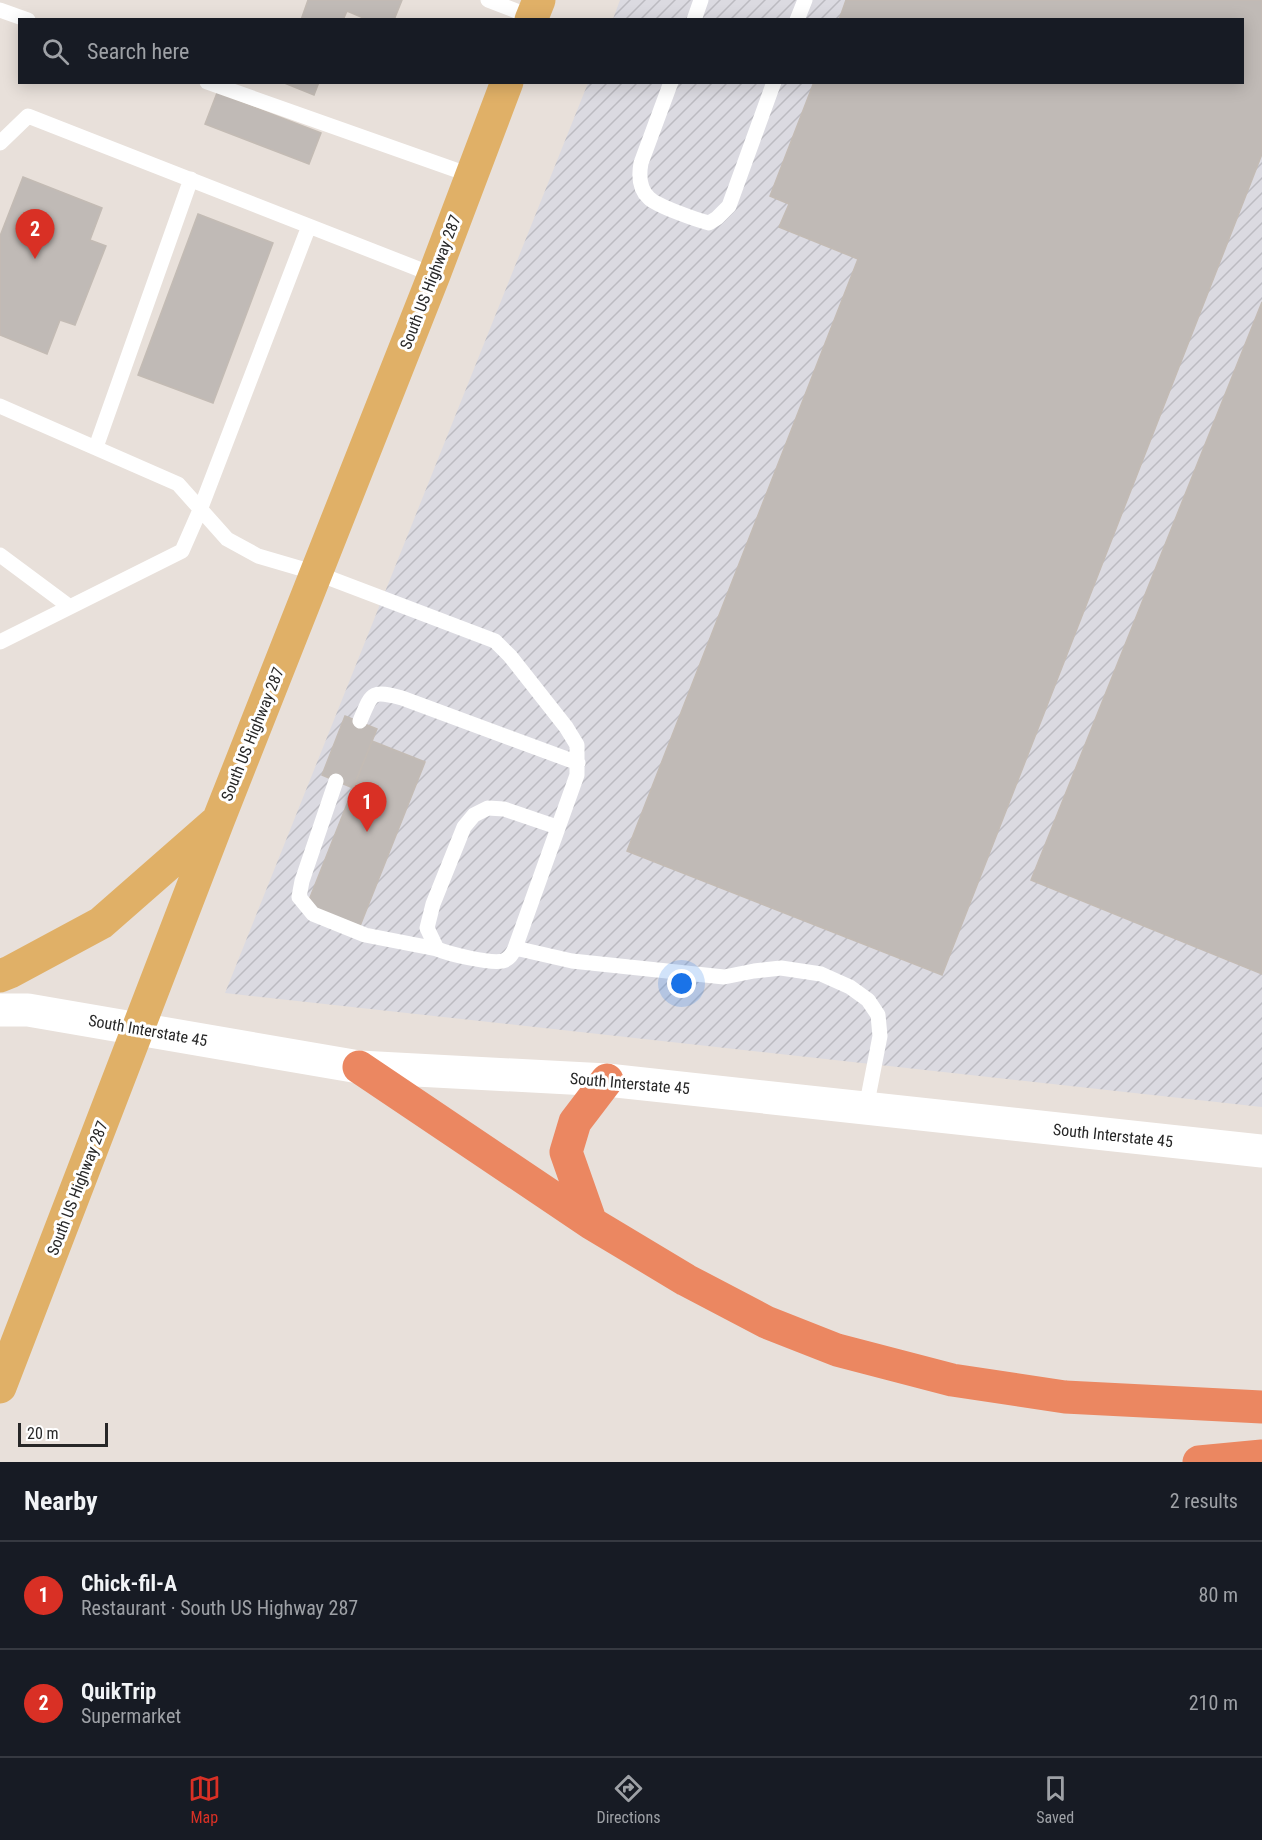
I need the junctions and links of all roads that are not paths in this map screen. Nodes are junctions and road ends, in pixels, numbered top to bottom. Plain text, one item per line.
1 (488, 0) edge
2 (701, 0) edge
3 (805, 0) edge
4 (0, 10) edge
5 (534, 12) edge
6 (22, 18) edge
7 (695, 18) edge
8 (798, 18) edge
9 (213, 84) edge
10 (506, 84) edge
11 (670, 84) edge
12 (773, 84) edge
13 (0, 142) edge
14 (470, 176) junction
15 (191, 179) junction
16 (309, 226) junction
17 (434, 275) junction
18 (0, 406) edge
19 (96, 447) junction
20 (200, 510) junction
21 (0, 555) edge
22 (316, 573) junction
23 (70, 607) junction
24 (0, 642) edge
25 (360, 721) dead end
26 (578, 763) junction
27 (336, 781) dead end
28 (218, 821) junction
29 (557, 827) junction
30 (515, 948) junction
31 (437, 949) junction
32 (0, 976) edge
33 (0, 1010) edge
34 (138, 1028) junction
35 (359, 1067) junction
36 (607, 1080) junction
37 (866, 1108) junction
38 (1262, 1151) edge
39 (591, 1223) junction
40 (0, 1388) edge
41 (1262, 1407) edge
42 (1262, 1456) edge
43 (1199, 1462) edge

1 - 5 lane
2 - 7 lane
3 - 8 lane
4 - 6 lane
9 - 14 lane
10 - 14 main road, South US Highway 287
11 - 12 lane
13 - 15 lane
14 - 17 main road, South US Highway 287
15 - 16 lane
15 - 19 lane
16 - 17 lane
16 - 20 lane
17 - 22 main road, South US Highway 287
18 - 19 lane
19 - 20 lane
20 - 22 lane
20 - 23 lane
21 - 23 lane
22 - 26 lane
22 - 28 main road, South US Highway 287
23 - 24 lane
25 - 26 lane
26 - 29 lane
27 - 31 lane
28 - 32 main road
28 - 34 main road, South US Highway 287
29 - 30 lane
29 - 31 lane
30 - 31 lane
30 - 37 lane
33 - 34 street, South Interstate 45
34 - 35 street, South Interstate 45
34 - 40 main road, South US Highway 287
35 - 36 street, South Interstate 45
35 - 39 highway
36 - 37 street, South Interstate 45
36 - 39 highway
37 - 38 street, South Interstate 45
39 - 41 highway
42 - 43 highway

